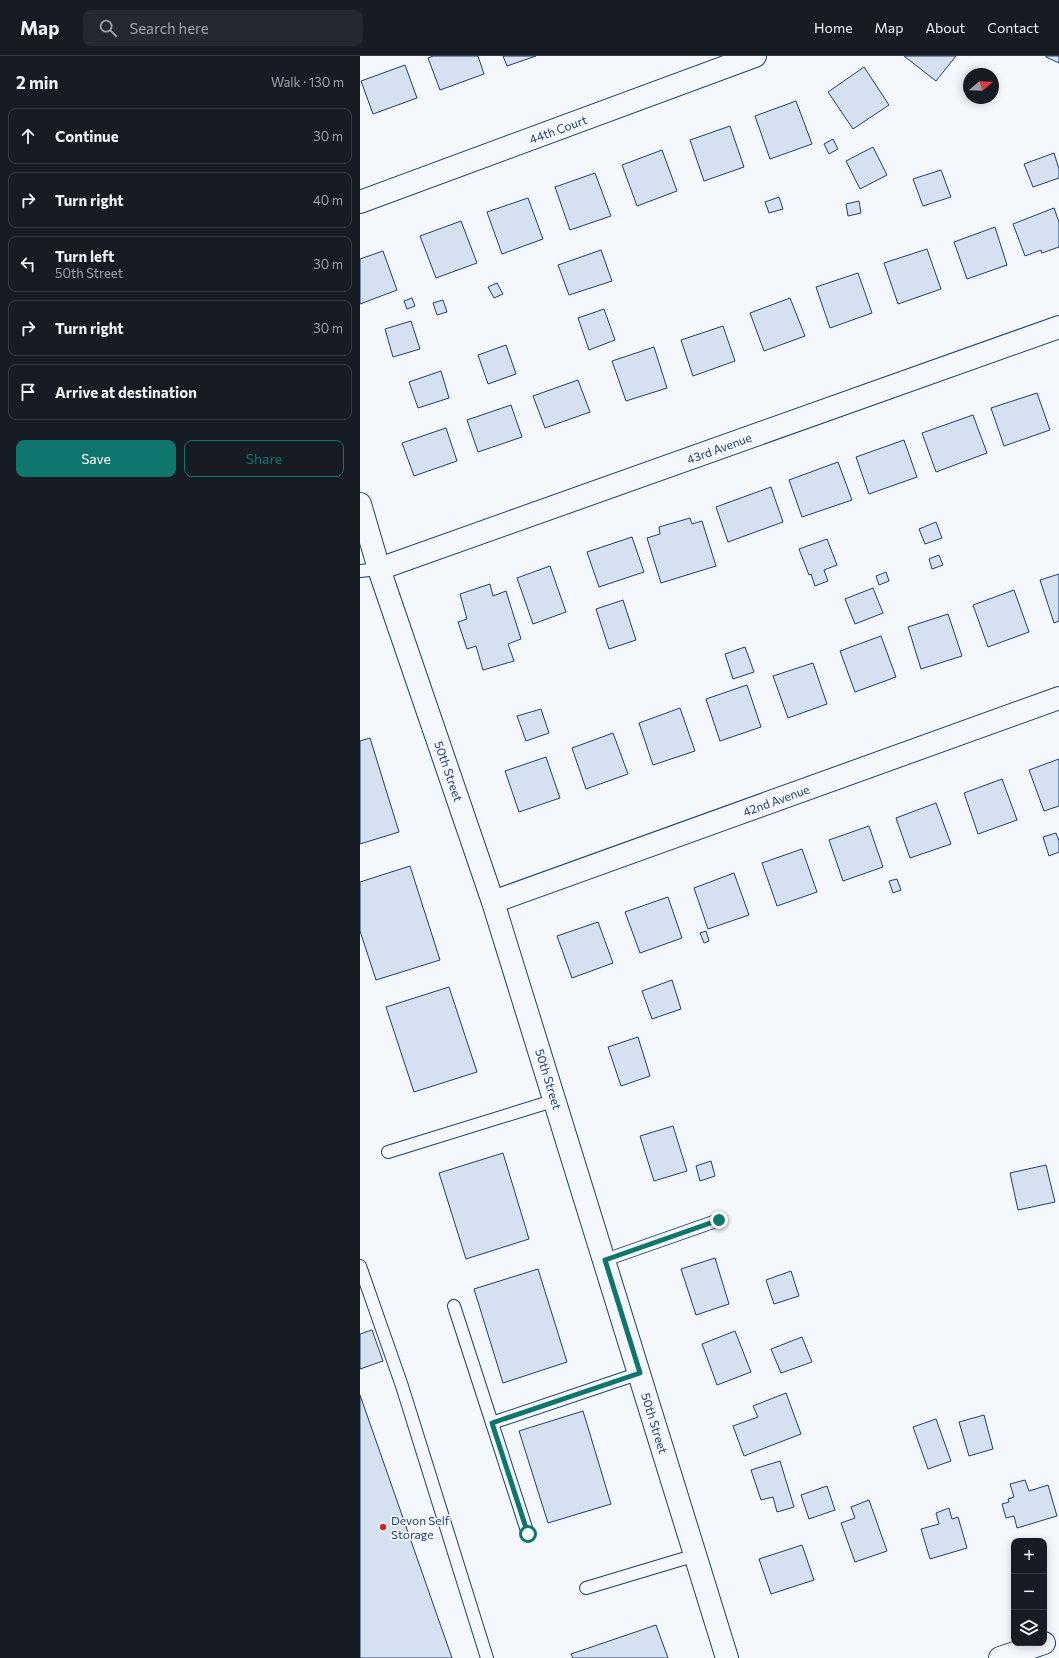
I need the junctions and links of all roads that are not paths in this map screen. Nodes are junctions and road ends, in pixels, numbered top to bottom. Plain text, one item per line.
1 (755, 56) edge
2 (360, 202) edge
3 (1059, 327) edge
4 (360, 504) edge
5 (369, 570) edge
6 (1059, 698) edge
7 (493, 902) junction
8 (556, 1100) junction
9 (388, 1152) dead end
10 (719, 1220) dead end
11 (605, 1260) junction
12 (360, 1266) edge
13 (454, 1306) dead end
14 (640, 1373) junction
15 (492, 1423) junction
16 (528, 1534) dead end
17 (696, 1555) junction
18 (586, 1588) dead end
19 (1059, 1638) edge
20 (1047, 1642) edge
21 (1035, 1646) edge
22 (487, 1658) edge
23 (727, 1658) edge
24 (1000, 1658) edge

1 - 2 street, 44th Court
3 - 5 street, 43rd Avenue
4 - 5 street, 50th Street
5 - 7 street, 50th Street
6 - 7 street, 42nd Avenue
7 - 8 street, 50th Street
8 - 9 lane
8 - 11 street, 50th Street
10 - 11 lane
11 - 14 street, 50th Street
12 - 22 lane
13 - 15 lane
14 - 15 lane
14 - 17 street, 50th Street
15 - 16 lane
17 - 18 lane
17 - 23 street, 50th Street
19 - 20 street
21 - 24 street

